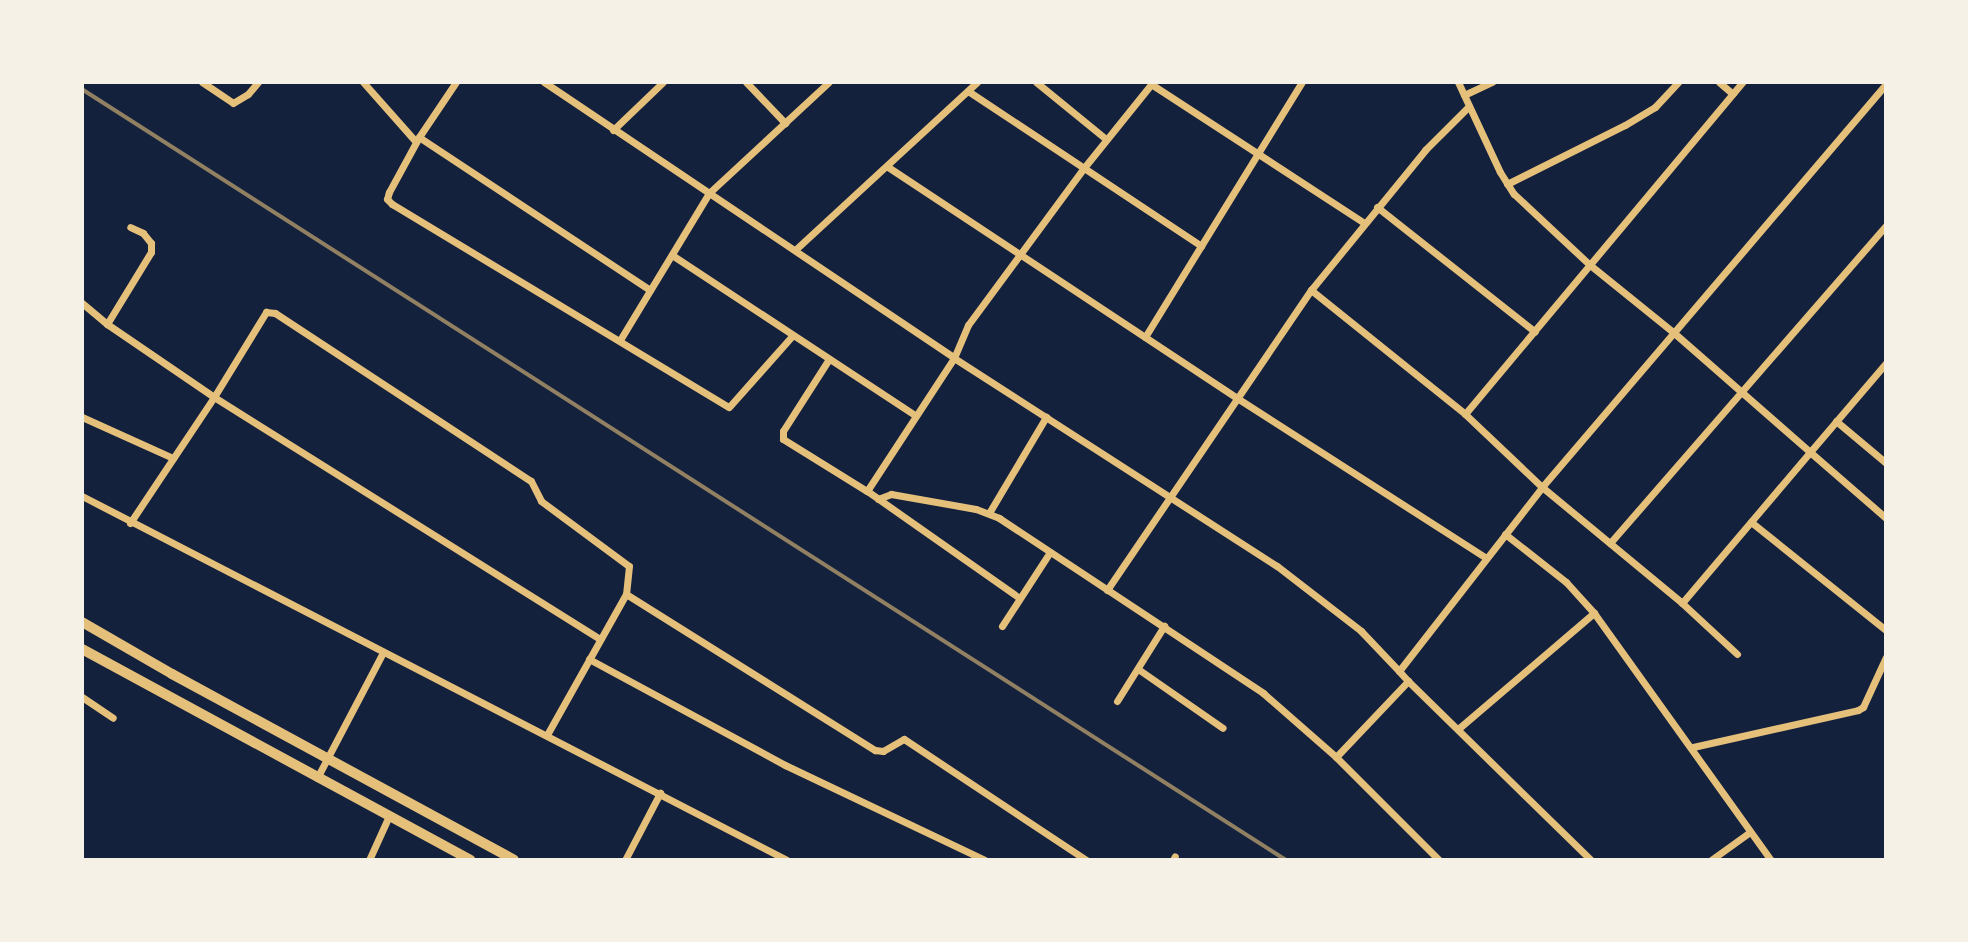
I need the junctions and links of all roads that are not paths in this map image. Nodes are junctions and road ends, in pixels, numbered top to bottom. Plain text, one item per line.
1 (202, 82) edge
2 (258, 82) edge
3 (363, 82) edge
4 (456, 82) edge
5 (544, 82) edge
6 (663, 82) edge
7 (746, 82) edge
8 (829, 82) edge
9 (977, 82) edge
10 (1036, 82) edge
11 (1301, 82) edge
12 (1458, 82) edge
13 (1492, 82) edge
14 (1678, 82) edge
15 (1719, 82) edge
16 (1744, 82) edge
17 (1874, 82) edge
18 (1152, 83) edge
19 (1885, 89) edge
20 (968, 91) junction
21 (1733, 94) junction
22 (1464, 95) junction
23 (1469, 106) junction
24 (785, 123) junction
25 (613, 130) junction
26 (418, 139) junction
27 (1106, 139) junction
28 (1259, 152) junction
29 (888, 167) junction
30 (1083, 169) junction
31 (1507, 184) junction
32 (709, 193) junction
33 (1377, 206) junction
34 (1363, 222) junction
35 (1886, 225) edge
36 (130, 227) dead end
37 (1201, 246) junction
38 (795, 250) junction
39 (1021, 254) junction
40 (672, 255) junction
41 (1590, 265) junction
42 (650, 290) junction
43 (1311, 290) junction
44 (82, 303) edge
45 (107, 324) junction
46 (1535, 332) junction
47 (1673, 332) junction
48 (793, 335) junction
49 (1144, 337) junction
50 (620, 340) junction
51 (954, 358) junction
52 (829, 359) junction
53 (1886, 363) edge
54 (1742, 393) junction
55 (215, 397) junction
56 (1237, 398) junction
57 (1465, 414) junction
58 (915, 415) junction
59 (82, 417) edge
60 (1046, 417) junction
61 (1836, 421) junction
62 (1810, 452) junction
63 (173, 458) junction
64 (1886, 463) edge
65 (1542, 487) junction
66 (867, 491) junction
67 (82, 496) edge
68 (1171, 496) junction
69 (878, 499) junction
70 (989, 513) junction
71 (1886, 518) edge
72 (1751, 522) junction
73 (130, 523) junction
74 (1505, 534) junction
75 (1610, 543) junction
76 (1050, 552) junction
77 (1486, 558) junction
78 (1107, 590) junction
79 (626, 594) junction
80 (1018, 597) junction
81 (1682, 603) junction
82 (1594, 613) junction
83 (82, 622) edge
84 (1002, 626) dead end
85 (1164, 626) junction
86 (1886, 630) edge
87 (600, 639) junction
88 (82, 649) edge
89 (382, 654) junction
90 (1737, 654) dead end
91 (1886, 657) edge
92 (589, 659) junction
93 (1138, 669) junction
94 (1399, 671) junction
95 (1882, 676) edge
96 (1408, 681) junction
97 (82, 697) edge
98 (1117, 701) dead end
99 (113, 718) dead end
100 (1223, 728) dead end
101 (1458, 729) junction
102 (547, 735) junction
103 (1693, 747) junction
104 (1336, 757) junction
105 (327, 759) junction
106 (317, 778) junction
107 (660, 793) junction
108 (389, 816) junction
109 (1750, 832) junction
110 (369, 860) edge
111 (470, 860) edge
112 (514, 860) edge
113 (625, 860) edge
114 (787, 860) edge
115 (985, 860) edge
116 (1086, 860) edge
117 (1439, 860) edge
118 (1591, 860) edge
119 (1711, 860) edge
120 (1771, 860) edge

1 - 2 street
3 - 26 street
4 - 26 street
5 - 25 street
6 - 25 street
7 - 24 street
8 - 24 street
9 - 20 street
10 - 27 street
11 - 28 street
12 - 22 street
13 - 22 street
14 - 31 street
15 - 21 street
16 - 21 street
17 - 19 street
18 - 27 street
18 - 28 street
19 - 47 street
20 - 29 street
20 - 30 street
21 - 41 street
22 - 23 street
23 - 31 street
23 - 33 street
24 - 32 street
25 - 32 street
26 - 42 street
26 - 50 street
27 - 30 street
28 - 34 street
28 - 37 street
29 - 38 street
29 - 39 street
30 - 37 street
30 - 39 street
31 - 41 street
32 - 38 street
32 - 40 street
33 - 34 street
33 - 46 street
34 - 43 street
35 - 54 street
36 - 45 street
37 - 49 street
38 - 51 street
39 - 49 street
39 - 51 street
40 - 42 street
40 - 48 street
41 - 46 street
41 - 47 street
42 - 50 street
43 - 56 street
43 - 57 street
44 - 45 street
45 - 55 street
46 - 57 street
47 - 54 street
47 - 65 street
48 - 50 street
48 - 52 street
49 - 56 street
51 - 58 street
51 - 60 street
52 - 58 street
52 - 66 street
53 - 61 street
54 - 62 street
54 - 75 street
55 - 63 street
55 - 79 street
55 - 87 street
56 - 68 street
56 - 77 street
57 - 65 street
58 - 66 street
59 - 63 street
60 - 68 street
60 - 70 street
61 - 62 street
61 - 64 street
62 - 71 street
62 - 72 street
63 - 73 street
65 - 74 street
65 - 75 street
66 - 69 street
67 - 73 street
68 - 78 street
68 - 94 street
69 - 70 street
69 - 80 street
70 - 76 street
72 - 81 street
72 - 86 street
73 - 89 street
74 - 77 street
74 - 82 street
75 - 81 street
76 - 78 street
76 - 80 street
77 - 94 street
78 - 85 street
79 - 87 street
79 - 116 street
80 - 84 street
81 - 90 street
82 - 101 street
82 - 103 street
83 - 105 main road
85 - 93 street
85 - 104 street
87 - 92 street
88 - 106 main road
89 - 102 street
89 - 105 street
91 - 95 street
92 - 102 street
92 - 115 street
93 - 98 street
93 - 100 street
94 - 96 street
95 - 103 street
96 - 101 street
96 - 104 street
97 - 99 street
101 - 118 street
102 - 107 street
103 - 109 street
104 - 117 street
105 - 106 street
105 - 112 main road
106 - 108 main road
107 - 113 street
107 - 114 street
108 - 110 street
108 - 111 main road
109 - 119 street
109 - 120 street

